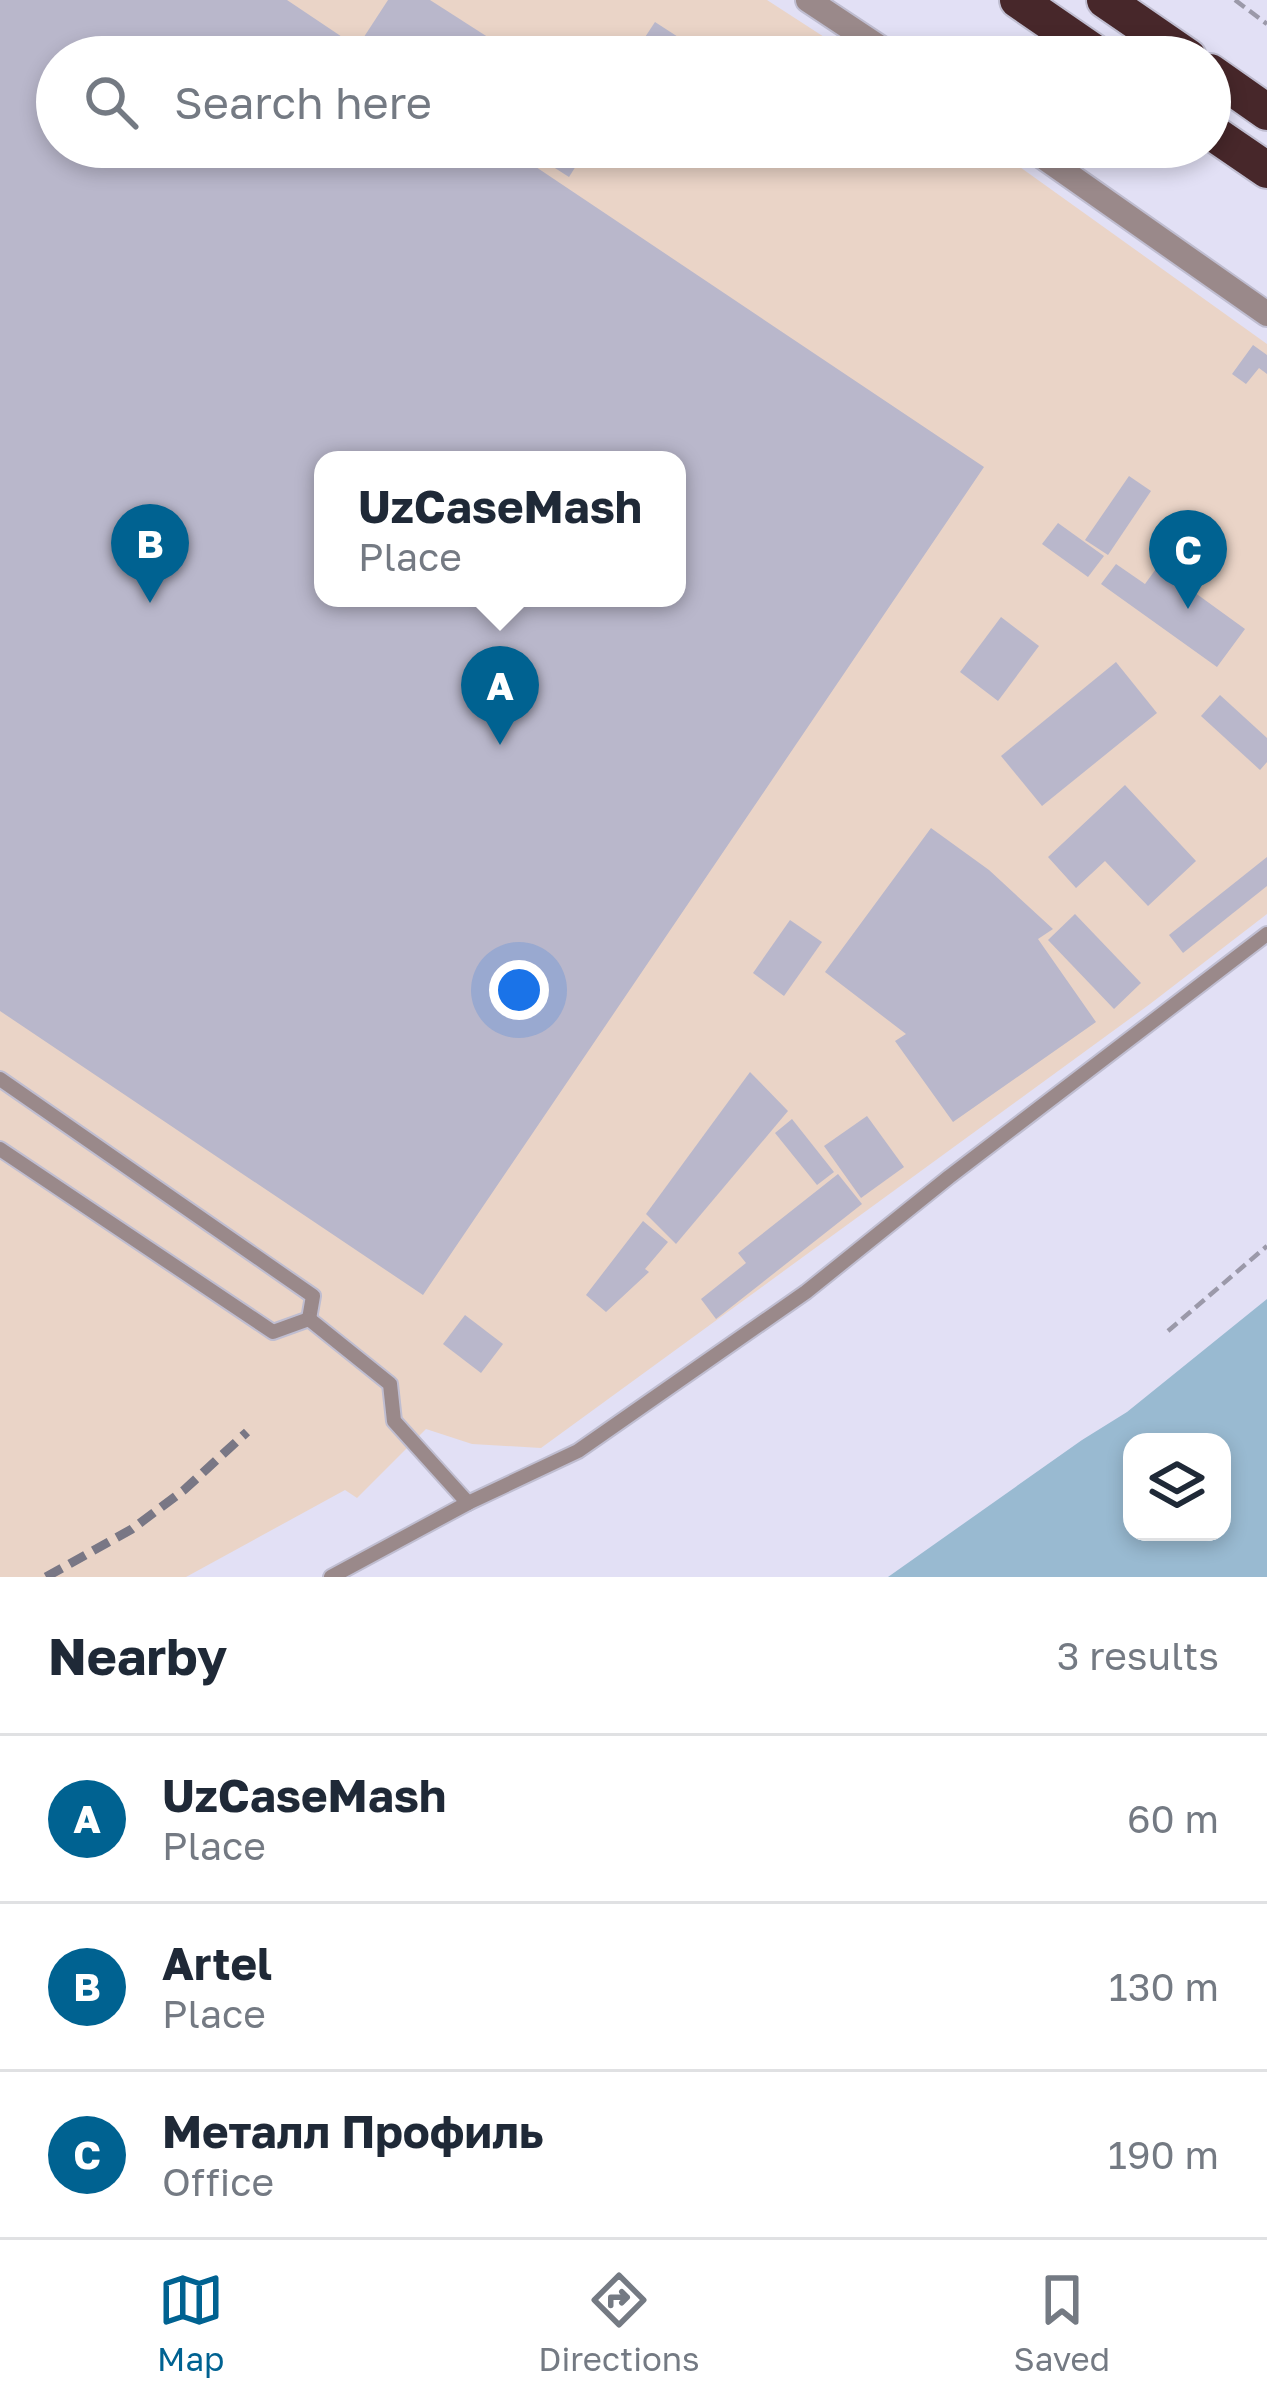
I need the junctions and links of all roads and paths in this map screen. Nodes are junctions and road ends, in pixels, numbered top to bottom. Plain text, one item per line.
1 (808, 0) edge
2 (1018, 0) edge
3 (1105, 0) edge
4 (1235, 0) edge
5 (1267, 24) edge
6 (862, 36) edge
7 (1070, 36) edge
8 (1157, 36) edge
9 (1231, 87) edge
10 (1267, 112) edge
11 (1231, 145) edge
12 (1059, 168) edge
13 (1267, 170) edge
14 (1267, 314) edge
15 (1267, 934) edge
16 (0, 1079) edge
17 (0, 1149) edge
18 (1267, 1246) edge
19 (309, 1319) junction
20 (1168, 1331) dead end
21 (468, 1502) junction
22 (331, 1577) edge

1 - 6 street
2 - 7 highway
3 - 8 highway
4 - 5 path
9 - 10 highway
11 - 13 highway
12 - 14 street
15 - 21 lane
16 - 19 lane
17 - 19 lane
18 - 20 path
19 - 21 lane
21 - 22 lane

